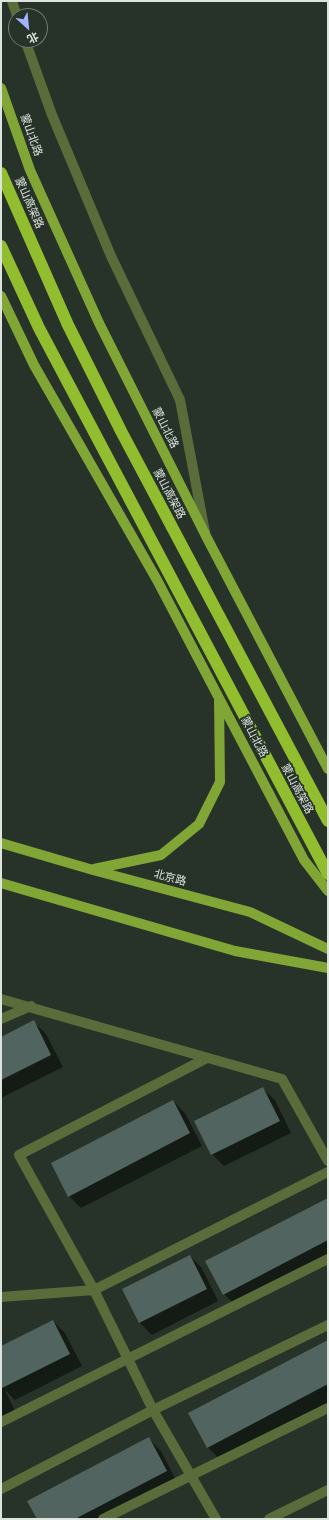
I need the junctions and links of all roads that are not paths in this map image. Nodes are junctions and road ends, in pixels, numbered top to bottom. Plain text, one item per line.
1 (28, 48) edge
2 (1, 88) edge
3 (1, 173) edge
4 (1, 246) edge
5 (1, 296) edge
6 (207, 538) junction
7 (219, 696) junction
8 (328, 769) edge
9 (328, 821) edge
10 (1, 843) edge
11 (93, 870) junction
12 (328, 874) edge
13 (1, 883) edge
14 (328, 891) edge
15 (328, 949) edge
16 (328, 968) edge
17 (1, 999) edge
18 (31, 1006) junction
19 (1, 1019) edge
20 (207, 1058) junction
21 (328, 1161) edge
22 (328, 1172) edge
23 (328, 1259) edge
24 (94, 1290) junction
25 (1, 1297) edge
26 (328, 1325) edge
27 (127, 1360) junction
28 (328, 1408) edge
29 (153, 1410) junction
30 (1, 1422) edge
31 (192, 1476) junction
32 (1, 1489) edge
33 (328, 1490) edge
34 (103, 1519) edge
35 (216, 1519) edge
36 (269, 1519) edge

1 - 6 street
2 - 6 main road, 蒙山北路
3 - 9 highway, 蒙山高架路
4 - 12 highway, 蒙山高架路
5 - 7 main road, 蒙山北路
6 - 8 main road, 蒙山北路
7 - 11 main road
7 - 14 main road, 蒙山北路
10 - 11 main road, 北京路
11 - 15 main road, 北京路
13 - 16 main road
17 - 18 street
18 - 19 street
18 - 20 street
20 - 21 street
20 - 24 street
22 - 24 street
23 - 27 street
24 - 25 street
24 - 27 street
26 - 29 street
27 - 29 street
27 - 30 street
28 - 31 street
29 - 31 street
29 - 32 street
31 - 34 street
31 - 35 street
33 - 36 street

